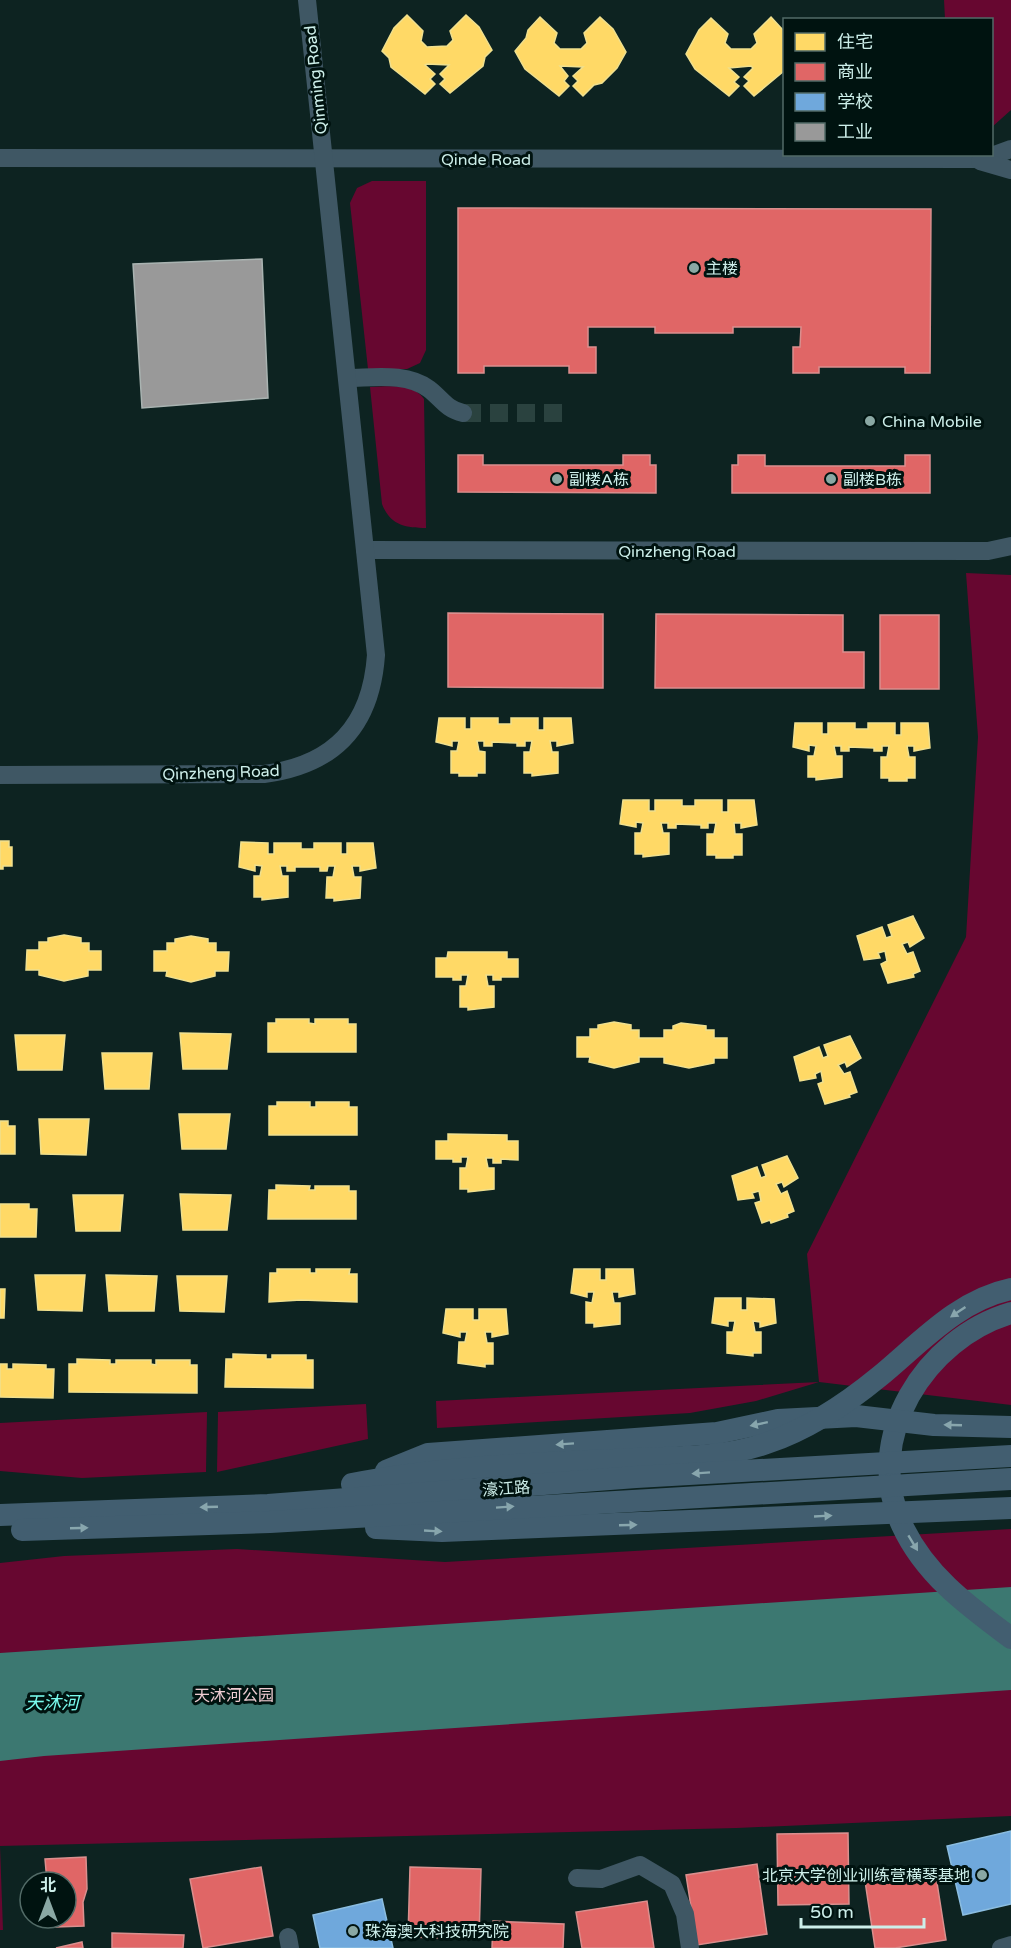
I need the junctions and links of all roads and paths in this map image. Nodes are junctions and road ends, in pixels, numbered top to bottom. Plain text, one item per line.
1 (307, 0) edge
2 (1011, 149) edge
3 (992, 156) edge
4 (993, 156) edge
5 (0, 158) edge
6 (324, 159) junction
7 (973, 159) junction
8 (1011, 170) edge
9 (347, 378) junction
10 (463, 413) tunnel mouth
11 (1011, 546) edge
12 (365, 550) junction
13 (988, 551) junction
14 (1011, 557) edge
15 (0, 775) edge
16 (1011, 1289) edge
17 (1011, 1313) edge
18 (1010, 1427) edge
19 (1011, 1456) edge
20 (1011, 1479) edge
21 (354, 1483) junction
22 (637, 1488) junction
23 (1011, 1508) edge
24 (269, 1513) junction
25 (0, 1515) edge
26 (0, 1531) edge
27 (1011, 1638) edge
28 (577, 1878) dead end
29 (1011, 1945) edge
30 (690, 1948) edge
31 (1001, 1948) edge

1 - 6 street, Qinming Road
2 - 4 street
3 - 7 street
5 - 6 street, Qinde Road
6 - 7 street, Qinde Road
6 - 9 street, Qinzheng Road
7 - 8 street
9 - 10 street
9 - 12 street, Qinzheng Road
11 - 13 street
12 - 13 street, Qinzheng Road
12 - 15 street, Qinzheng Road
13 - 14 street
16 -> 21 main road
17 -> 27 main road
18 -> 21 main road
19 -> 22 main road, 濠江路
20 - 22 main road, 濠江路
21 - 24 main road
22 - 24 main road, 濠江路
24 -> 23 main road
24 -> 25 main road, 濠江路
26 -> 24 main road, 濠江路
28 - 30 street
29 - 31 street

